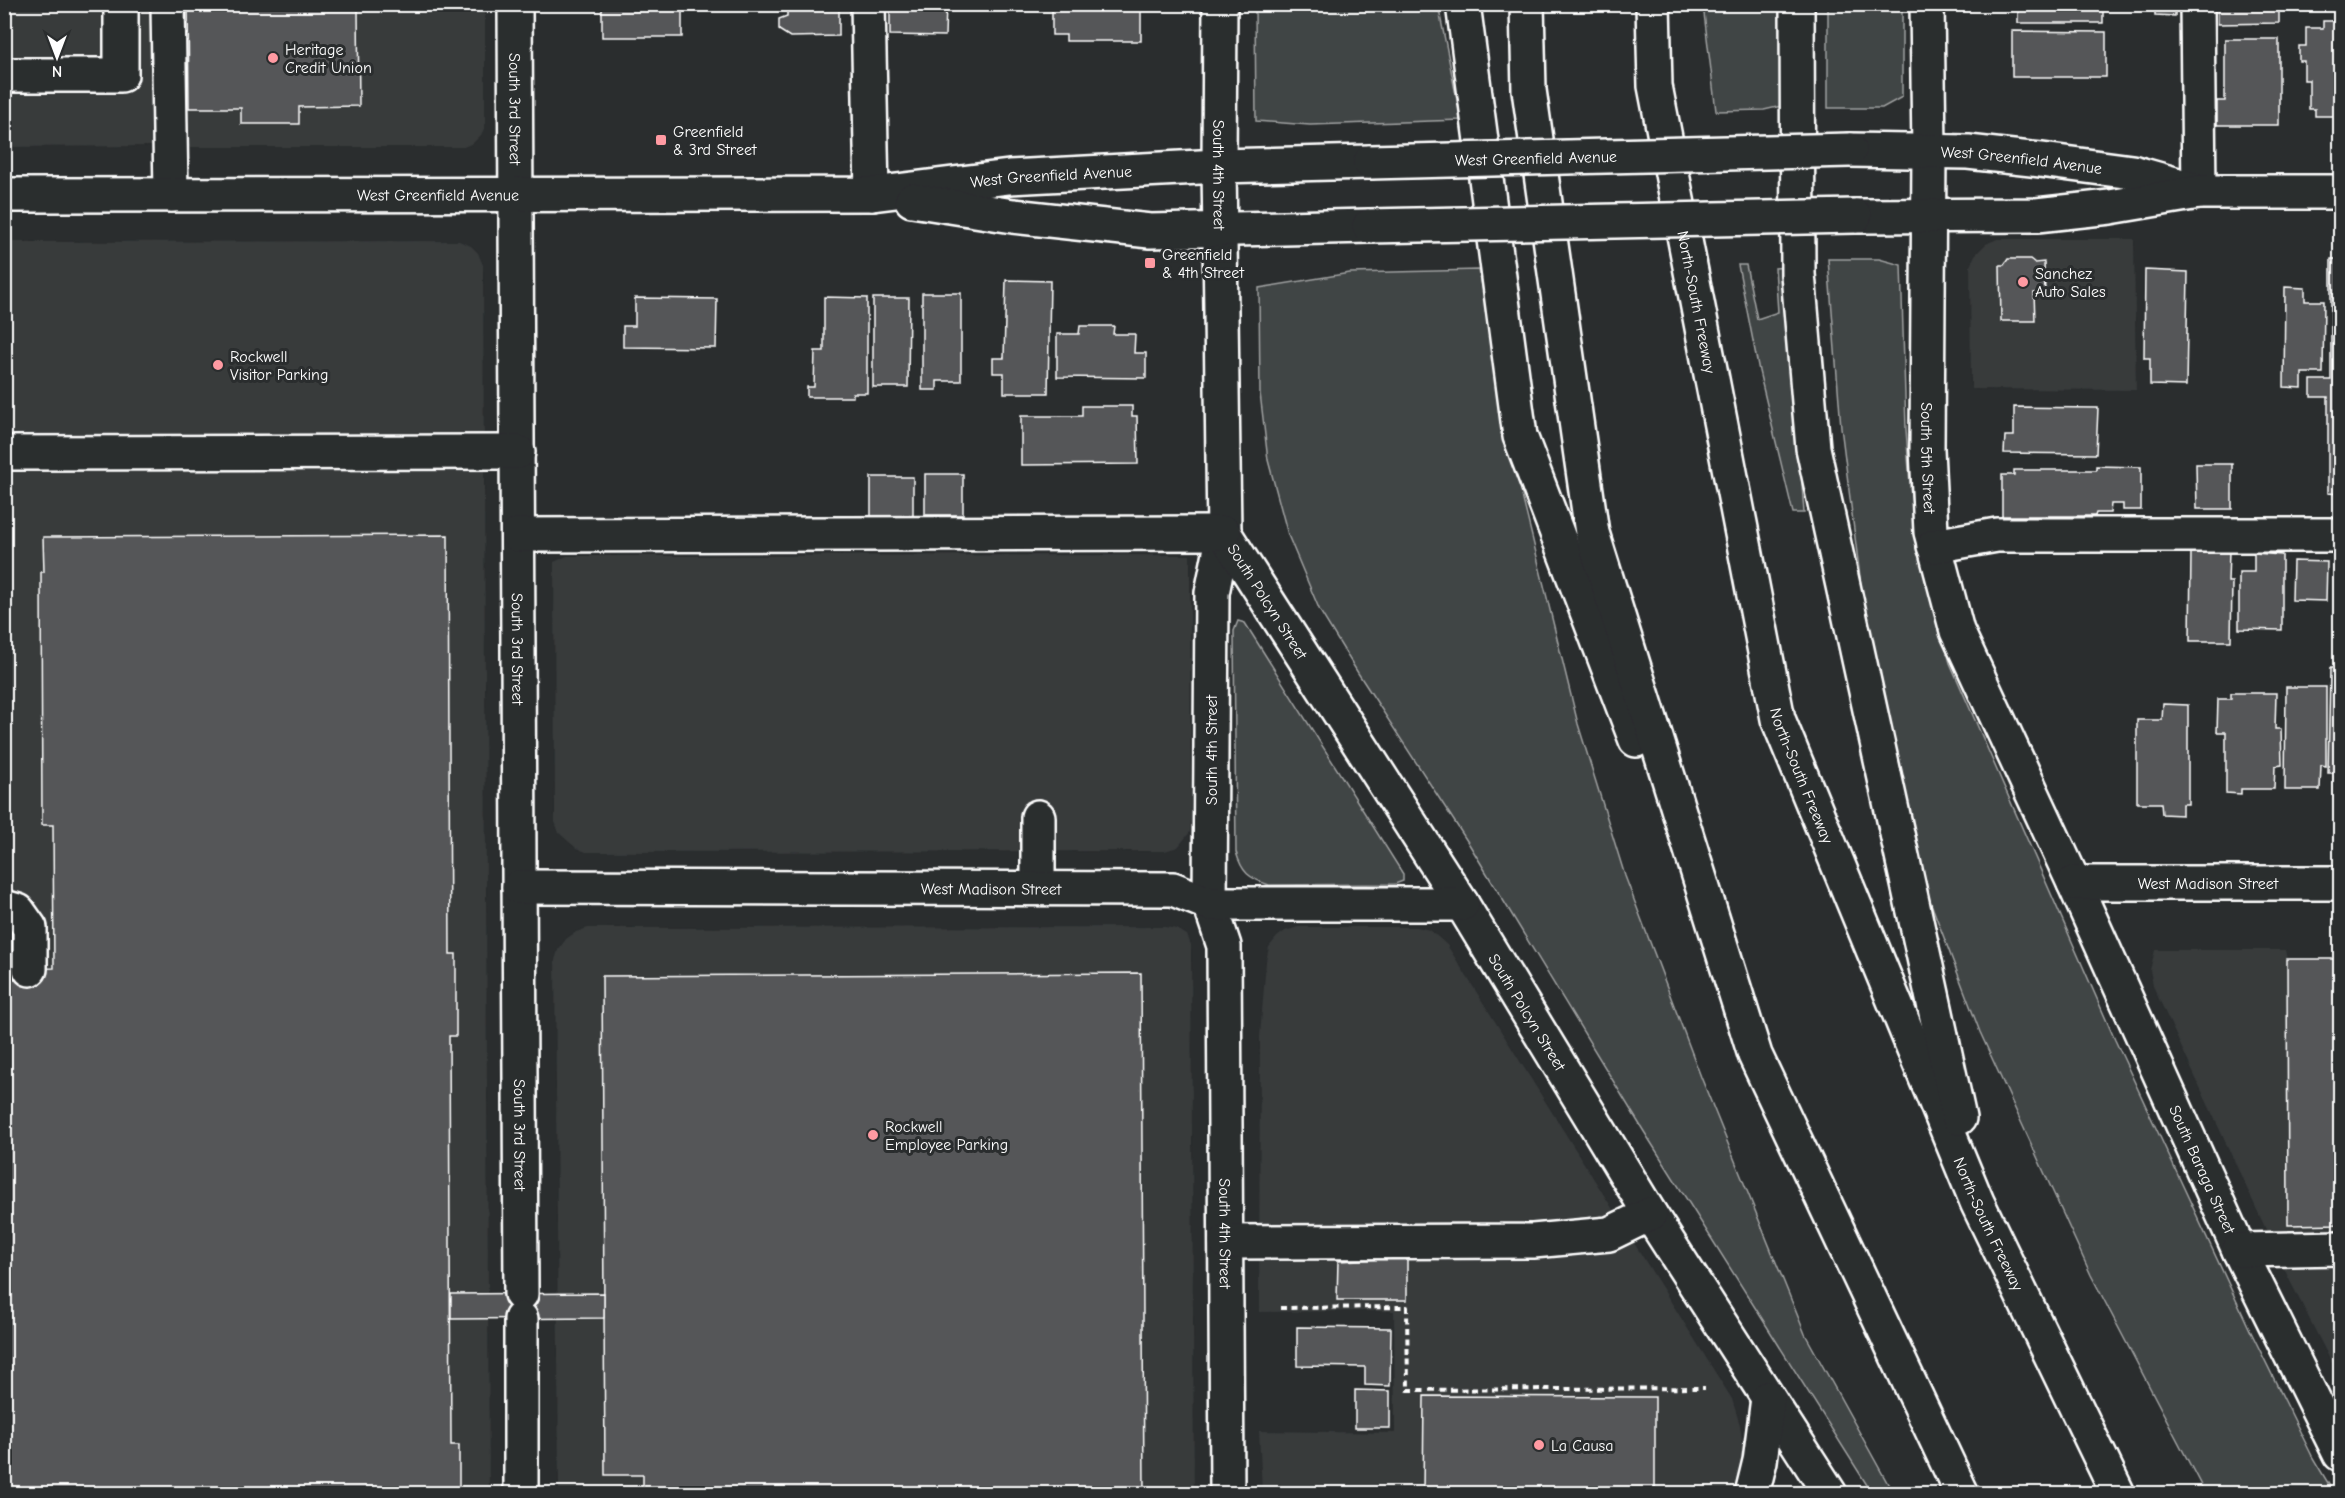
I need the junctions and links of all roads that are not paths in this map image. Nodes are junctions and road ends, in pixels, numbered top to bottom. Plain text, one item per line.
1 (122, 4) edge
2 (168, 4) edge
3 (515, 4) edge
4 (868, 4) edge
5 (1220, 4) edge
6 (1527, 4) edge
7 (1653, 4) edge
8 (1797, 4) edge
9 (1927, 4) edge
10 (2197, 4) edge
11 (1463, 7) edge
12 (4, 75) edge
13 (1929, 151) junction
14 (1219, 166) junction
15 (2199, 192) junction
16 (2340, 192) edge
17 (516, 194) junction
18 (872, 194) junction
19 (4, 195) edge
20 (171, 195) junction
21 (1929, 216) junction
22 (1220, 229) junction
23 (518, 452) junction
24 (4, 453) edge
25 (1224, 533) junction
26 (518, 535) junction
27 (2340, 535) edge
28 (1934, 546) junction
29 (1038, 817) dead end
30 (2074, 883) junction
31 (2340, 883) edge
32 (519, 887) junction
33 (1038, 888) junction
34 (1210, 904) junction
35 (1462, 904) junction
36 (4, 907) edge
37 (30, 969) dead end
38 (1755, 1055) junction
39 (1977, 1202) junction
40 (1650, 1214) junction
41 (1226, 1242) junction
42 (2340, 1248) edge
43 (2239, 1250) junction
44 (1768, 1398) junction
45 (2340, 1454) edge
46 (521, 1494) edge
47 (1227, 1494) edge
48 (1752, 1494) edge
49 (1830, 1494) edge
50 (1962, 1494) edge
51 (2118, 1494) edge

1 - 12 main road
2 - 20 main road
3 - 17 main road, South 3rd Street
4 - 18 main road
5 - 14 main road, South 4th Street
6 - 38 main road
7 - 39 main road, North-South Freeway
8 - 39 main road
9 - 13 main road, South 5th Street
10 - 15 main road
11 - 38 main road
13 - 14 main road, West Greenfield Avenue, bridge
13 - 15 main road, West Greenfield Avenue
13 - 21 main road, South 5th Street
14 - 18 main road, West Greenfield Avenue
14 - 22 main road, South 4th Street
15 - 16 main road, West Greenfield Avenue
15 - 21 main road, West Greenfield Avenue
17 - 18 main road, West Greenfield Avenue
17 - 20 main road, West Greenfield Avenue
17 - 23 main road, South 3rd Street
18 - 22 main road, West Greenfield Avenue
19 - 20 main road, West Greenfield Avenue
21 - 22 main road, West Greenfield Avenue, bridge
21 - 28 main road, South 5th Street
22 - 25 main road, South 4th Street
23 - 24 main road
23 - 26 main road, South 3rd Street
25 - 26 main road
25 - 34 main road, South 4th Street
25 - 35 main road, South Polcyn Street
26 - 32 main road, South 3rd Street
27 - 28 main road
28 - 30 main road, South 5th Street
29 - 33 main road
30 - 31 main road, West Madison Street
30 - 43 main road, South Baraga Street
32 - 33 main road, West Madison Street
32 - 46 main road, South 3rd Street
33 - 34 main road, West Madison Street
34 - 35 main road, West Madison Street
34 - 41 main road, South 4th Street
35 - 40 main road, South Polcyn Street
36 - 37 main road
38 - 50 main road
39 - 51 main road, North-South Freeway
40 - 41 main road
40 - 44 main road, South Polcyn Street
41 - 47 main road, South 4th Street
42 - 43 main road
43 - 45 main road, South Baraga Street
44 - 48 main road
44 - 49 main road, South Polcyn Street

